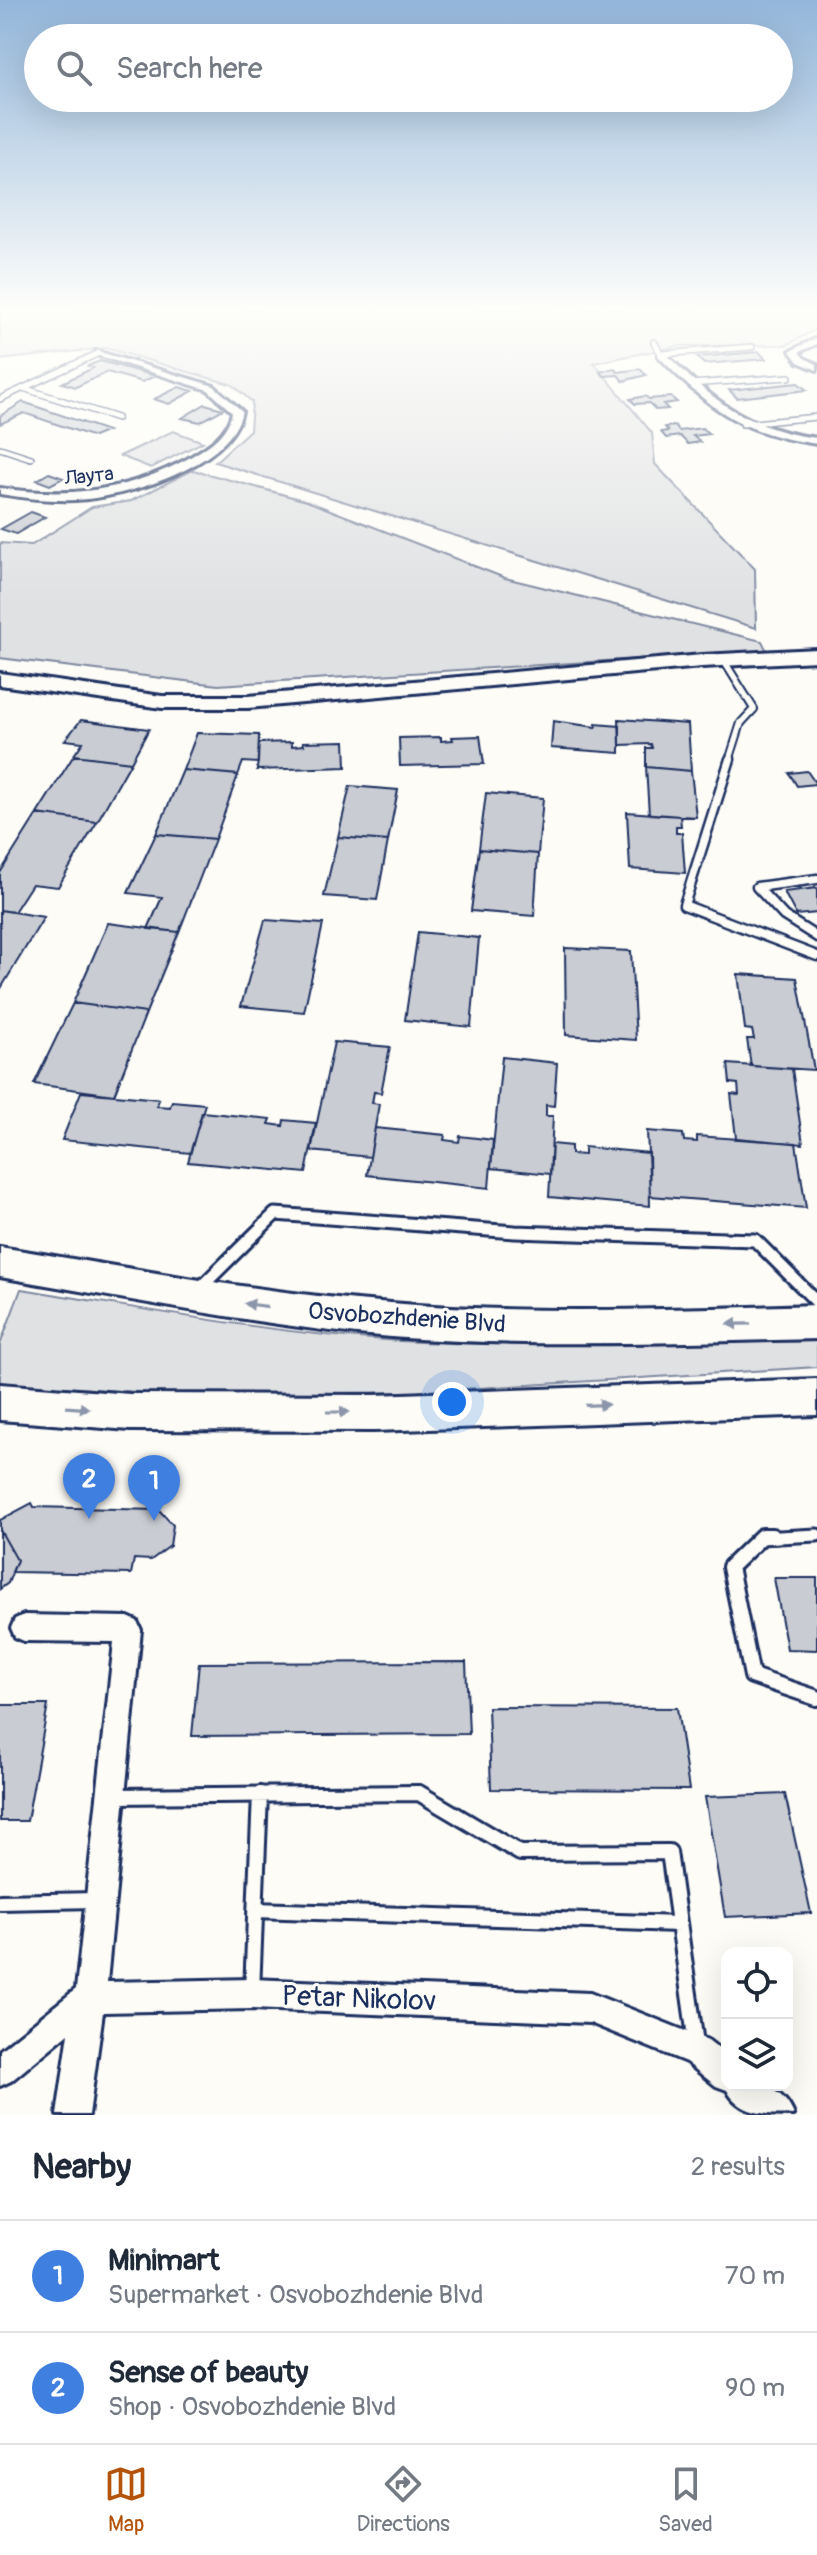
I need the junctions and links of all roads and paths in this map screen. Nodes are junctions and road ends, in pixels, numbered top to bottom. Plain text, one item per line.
1 (85, 408) edge
2 (233, 408) edge
3 (721, 408) edge
4 (817, 417) edge
5 (117, 418) dead end
6 (743, 424) junction
7 (817, 441) edge
8 (0, 448) edge
9 (31, 458) dead end
10 (0, 491) edge
11 (817, 655) edge
12 (724, 661) junction
13 (0, 679) edge
14 (817, 879) edge
15 (817, 937) edge
16 (817, 956) edge
17 (0, 1262) edge
18 (195, 1294) junction
19 (817, 1302) edge
20 (817, 1322) edge
21 (817, 1397) edge
22 (0, 1402) edge
23 (817, 1535) edge
24 (24, 1628) dead end
25 (817, 1698) edge
26 (260, 1794) junction
27 (111, 1796) junction
28 (100, 1899) junction
29 (0, 1902) edge
30 (255, 1910) junction
31 (679, 1924) junction
32 (252, 1994) junction
33 (90, 1997) junction
34 (697, 2051) junction
35 (0, 2070) edge
36 (721, 2070) edge
37 (748, 2091) edge
38 (73, 2115) edge
39 (778, 2115) edge

1 - 5 lane
2 - 10 street, Лаута
3 - 6 street
4 - 6 lane
6 - 7 street
8 - 9 lane
11 - 12 street
12 - 13 street
12 - 16 lane
14 - 15 lane
17 - 18 main road, Osvobozhdenie Blvd
18 - 19 lane
20 -> 18 main road, Osvobozhdenie Blvd
22 -> 21 main road
23 - 25 lane
24 - 27 street
26 - 27 lane
26 - 30 lane
26 - 31 lane
27 - 28 street
28 - 29 lane
28 - 33 street
30 - 31 lane
30 - 32 lane
31 - 34 lane
32 - 33 street, Petar Nikolov
32 - 34 street, Petar Nikolov
33 - 35 street
33 - 38 street
34 - 36 street, Petar Nikolov
37 - 39 street

